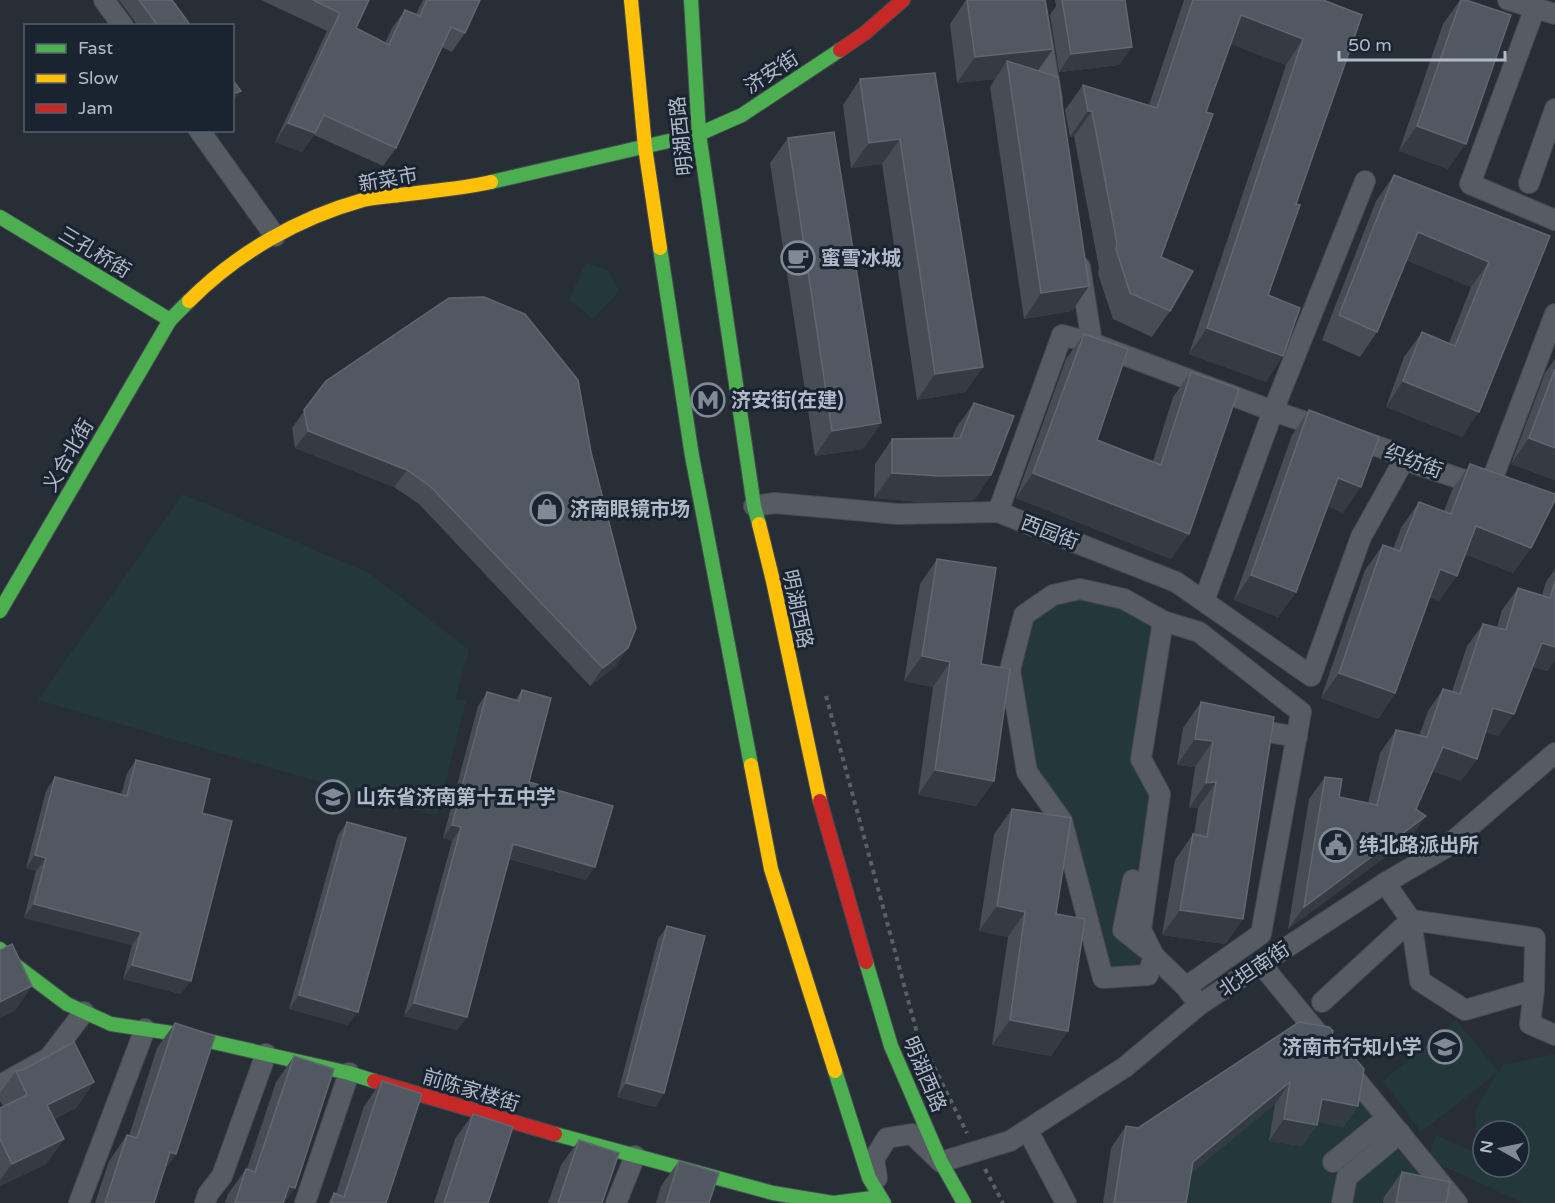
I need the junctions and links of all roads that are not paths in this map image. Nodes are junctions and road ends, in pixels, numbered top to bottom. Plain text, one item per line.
1 (104, 0) edge
2 (631, 0) edge
3 (691, 0) edge
4 (903, 0) edge
5 (1035, 0) edge
6 (1508, 0) edge
7 (1535, 8) junction
8 (1555, 14) edge
9 (122, 24) edge
10 (1555, 109) edge
11 (1054, 114) edge
12 (200, 132) edge
13 (699, 134) junction
14 (645, 147) junction
15 (1365, 181) dead end
16 (1529, 183) dead end
17 (0, 217) edge
18 (1555, 220) edge
19 (275, 236) junction
20 (1077, 252) edge
21 (1555, 314) edge
22 (170, 320) junction
23 (1092, 343) junction
24 (1273, 411) junction
25 (1404, 460) junction
26 (1489, 488) junction
27 (1511, 496) edge
28 (754, 506) junction
29 (998, 512) junction
30 (1204, 602) junction
31 (0, 610) edge
32 (1163, 621) junction
33 (1232, 725) edge
34 (1296, 737) junction
35 (1555, 753) edge
36 (1133, 880) dead end
37 (1386, 883) junction
38 (1411, 920) junction
39 (0, 949) edge
40 (1154, 956) junction
41 (1261, 964) junction
42 (1186, 987) junction
43 (1534, 990) junction
44 (1322, 1002) dead end
45 (1199, 1005) junction
46 (84, 1012) junction
47 (145, 1029) junction
48 (1555, 1035) edge
49 (266, 1054) junction
50 (349, 1072) junction
51 (0, 1085) edge
52 (1387, 1118) junction
53 (1028, 1131) junction
54 (1400, 1133) junction
55 (634, 1156) junction
56 (941, 1162) junction
57 (1333, 1162) dead end
58 (770, 1198) edge
59 (882, 1200) edge
60 (80, 1203) edge
61 (205, 1203) edge
62 (305, 1203) edge
63 (616, 1203) edge
64 (964, 1203) edge
65 (1066, 1203) edge
66 (1342, 1203) edge
67 (1457, 1203) edge

1 - 9 street
2 - 14 main road, 明湖西路
3 - 13 main road, 明湖西路
4 - 13 main road, 济安街
5 - 11 street
6 - 7 street
7 - 8 street
7 - 18 street
10 - 16 street
12 - 19 street
13 - 14 main road, 济安街
13 - 28 main road, 明湖西路
14 - 19 main road, 新菜市
14 - 59 main road, 明湖西路
15 - 24 street
17 - 22 main road, 三孔桥街
19 - 22 main road, 新菜市
20 - 23 street
21 - 26 street
22 - 31 main road, 义合北街
23 - 24 street, 织纺街
23 - 29 street, 织纺街
24 - 25 street, 织纺街
24 - 30 street
25 - 26 street, 织纺街
25 - 30 street, 西园街
26 - 27 street, 织纺街
28 - 29 street, 西园街
28 - 56 main road, 明湖西路
29 - 30 street, 西园街
32 - 34 street
32 - 40 street
32 - 40 street
33 - 34 street
34 - 42 street
35 - 37 street, 北坦南街
36 - 40 street
37 - 38 street
37 - 41 street, 北坦南街
38 - 43 street
38 - 43 street
38 - 44 street
39 - 46 main road, 前陈家楼街
40 - 42 street
41 - 45 street, 北坦南街
41 - 52 street
42 - 45 street
43 - 48 street
45 - 53 street, 北坦南街
46 - 47 main road, 前陈家楼街
46 - 51 street
47 - 49 main road, 前陈家楼街
47 - 60 street
49 - 50 main road, 前陈家楼街
49 - 61 street
50 - 55 main road, 前陈家楼街
50 - 62 street
52 - 54 street
52 - 57 street
53 - 56 street, 北坦南街
53 - 65 street
54 - 66 street
54 - 67 street
55 - 58 main road, 前陈家楼街
55 - 63 street
56 - 59 street
56 - 64 main road, 明湖西路
58 - 59 main road, 前陈家楼街

